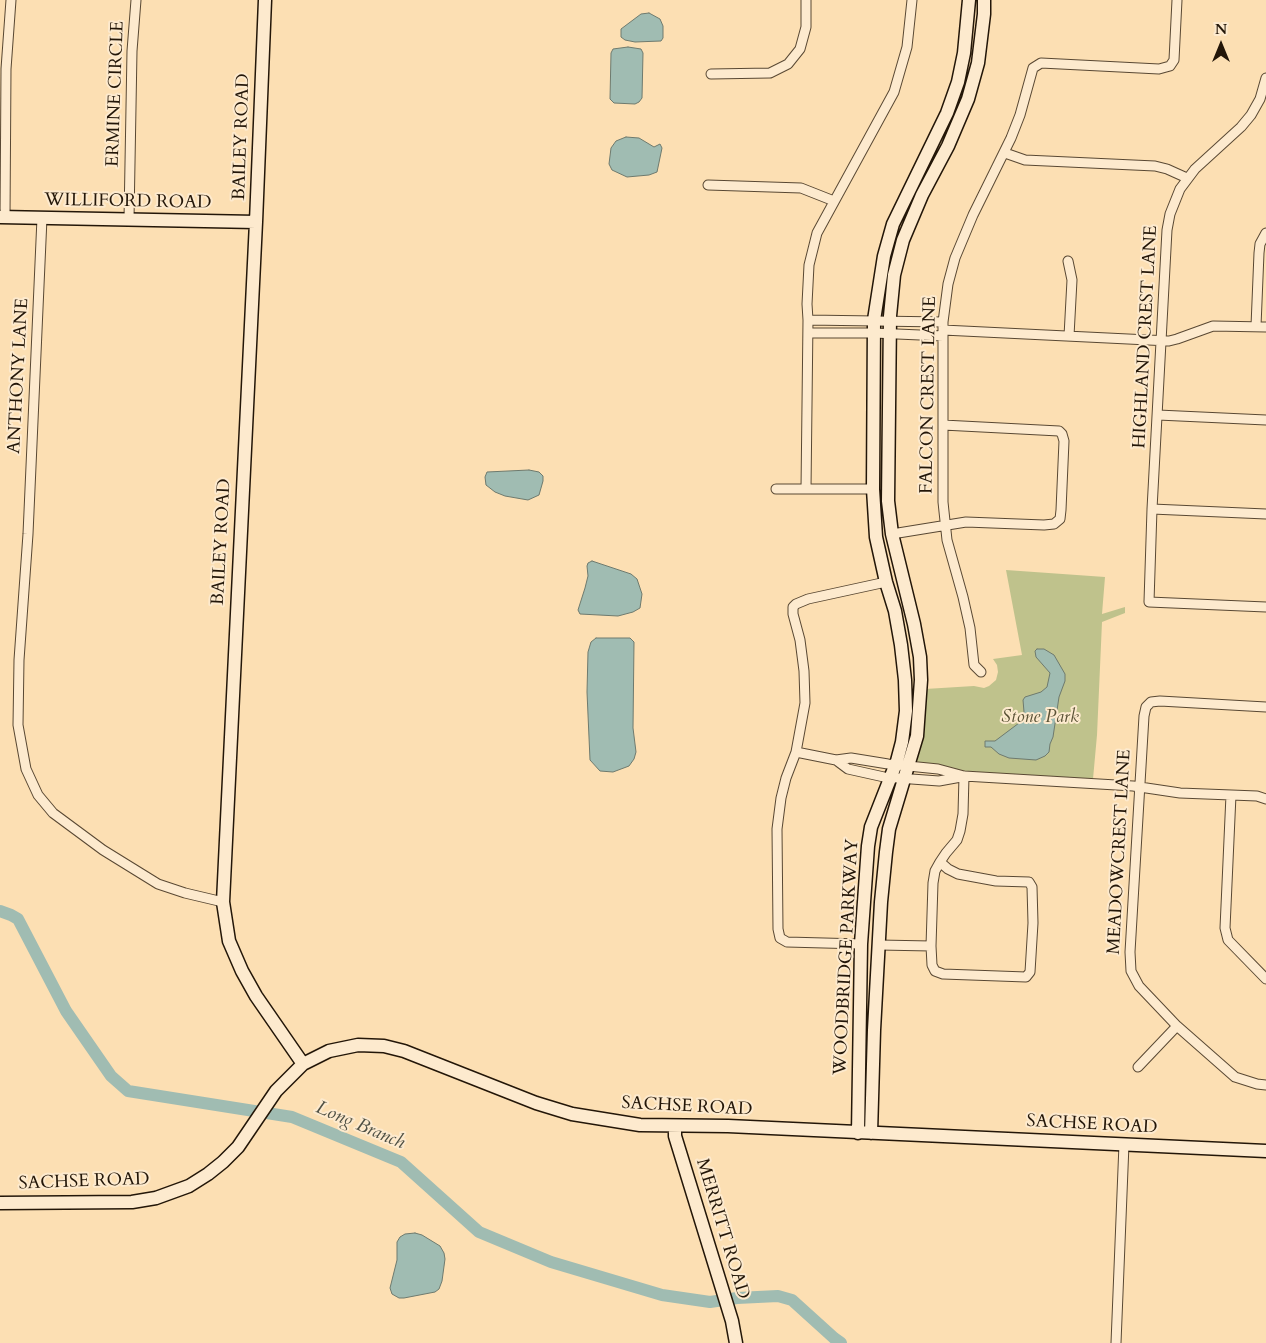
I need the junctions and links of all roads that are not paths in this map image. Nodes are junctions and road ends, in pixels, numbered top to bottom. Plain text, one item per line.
1 (12, 0) edge
2 (136, 0) edge
3 (265, 0) edge
4 (806, 0) edge
5 (912, 0) edge
6 (970, 0) edge
7 (984, 0) edge
8 (1177, 0) edge
9 (711, 74) dead end
10 (1266, 78) edge
11 (1005, 153) junction
12 (1187, 178) junction
13 (708, 185) dead end
14 (834, 201) junction
15 (2, 218) edge
16 (42, 218) junction
17 (129, 219) junction
18 (256, 222) junction
19 (1266, 233) edge
20 (1068, 261) dead end
21 (808, 320) junction
22 (890, 320) junction
23 (874, 326) junction
24 (1256, 326) junction
25 (1266, 327) edge
26 (943, 329) junction
27 (808, 333) junction
28 (890, 334) junction
29 (1069, 336) junction
30 (1162, 341) junction
31 (1158, 415) junction
32 (1266, 420) edge
33 (943, 425) junction
34 (776, 489) dead end
35 (806, 489) junction
36 (873, 490) junction
37 (1152, 509) junction
38 (1266, 514) edge
39 (946, 526) junction
40 (892, 534) junction
41 (886, 582) junction
42 (1266, 607) edge
43 (982, 672) dead end
44 (1266, 707) edge
45 (796, 752) junction
46 (836, 760) junction
47 (902, 766) junction
48 (964, 776) junction
49 (891, 778) junction
50 (905, 779) junction
51 (1140, 786) junction
52 (1232, 795) junction
53 (1266, 799) edge
54 (940, 862) junction
55 (223, 902) junction
56 (861, 944) junction
57 (879, 945) junction
58 (931, 946) junction
59 (1266, 980) edge
60 (1178, 1026) junction
61 (303, 1064) junction
62 (1138, 1067) dead end
63 (1266, 1085) edge
64 (675, 1126) junction
65 (858, 1133) junction
66 (871, 1134) junction
67 (1124, 1144) junction
68 (1266, 1151) edge
69 (0, 1203) edge
70 (736, 1343) edge
71 (1116, 1343) edge

1 - 15 street
2 - 17 street, ERMINE CIRCLE
3 - 18 main road, BAILEY ROAD
4 - 9 street
5 - 14 street
6 - 23 main road, WOODBRIDGE PARKWAY
7 - 22 main road, WOODBRIDGE PARKWAY
8 - 11 street, FALCON CREST LANE
10 - 12 street, HIGHLAND CREST LANE
11 - 12 street
11 - 26 street, FALCON CREST LANE
12 - 30 street, HIGHLAND CREST LANE
13 - 14 street
14 - 21 street
15 - 16 main road, WILLIFORD ROAD
16 - 17 main road, WILLIFORD ROAD
16 - 55 street, ANTHONY LANE
17 - 18 main road, WILLIFORD ROAD
18 - 55 main road, BAILEY ROAD
19 - 24 street
20 - 29 street
21 - 23 street
21 - 27 street
22 - 23 street
22 - 26 street
22 - 28 main road, WOODBRIDGE PARKWAY
23 - 27 street
23 - 28 street
23 - 36 main road, WOODBRIDGE PARKWAY
24 - 25 street
24 - 30 street
26 - 28 street
26 - 29 street
26 - 33 street, FALCON CREST LANE
27 - 35 street
28 - 40 main road, WOODBRIDGE PARKWAY
29 - 30 street
30 - 31 street, HIGHLAND CREST LANE
31 - 32 street
31 - 37 street, HIGHLAND CREST LANE
33 - 39 street, FALCON CREST LANE
33 - 39 street
34 - 35 street
35 - 36 street
36 - 41 main road, WOODBRIDGE PARKWAY
37 - 38 street
37 - 42 street, HIGHLAND CREST LANE
39 - 40 street
39 - 43 street, FALCON CREST LANE
40 - 47 main road, WOODBRIDGE PARKWAY
41 - 45 street
41 - 47 main road, WOODBRIDGE PARKWAY
44 - 51 street, MEADOWCREST LANE
45 - 46 street
45 - 56 street
46 - 47 street
46 - 49 street
47 - 48 street
47 - 49 main road, WOODBRIDGE PARKWAY
47 - 50 main road, WOODBRIDGE PARKWAY
48 - 50 street
48 - 51 street
48 - 54 street
49 - 50 street
49 - 56 main road, WOODBRIDGE PARKWAY
50 - 57 main road, WOODBRIDGE PARKWAY
51 - 52 street
51 - 60 street, MEADOWCREST LANE
52 - 53 street
52 - 59 street
54 - 58 street
54 - 58 street
55 - 61 main road, BAILEY ROAD
56 - 65 main road, WOODBRIDGE PARKWAY
57 - 58 street
57 - 66 main road, WOODBRIDGE PARKWAY
60 - 62 street
60 - 63 street, MEADOWCREST LANE
61 - 64 main road, SACHSE ROAD
61 - 69 main road, SACHSE ROAD
64 - 65 main road, SACHSE ROAD
64 - 70 main road, MERRITT ROAD
65 - 66 main road, SACHSE ROAD
66 - 67 main road, SACHSE ROAD
67 - 68 main road, SACHSE ROAD
67 - 71 street

